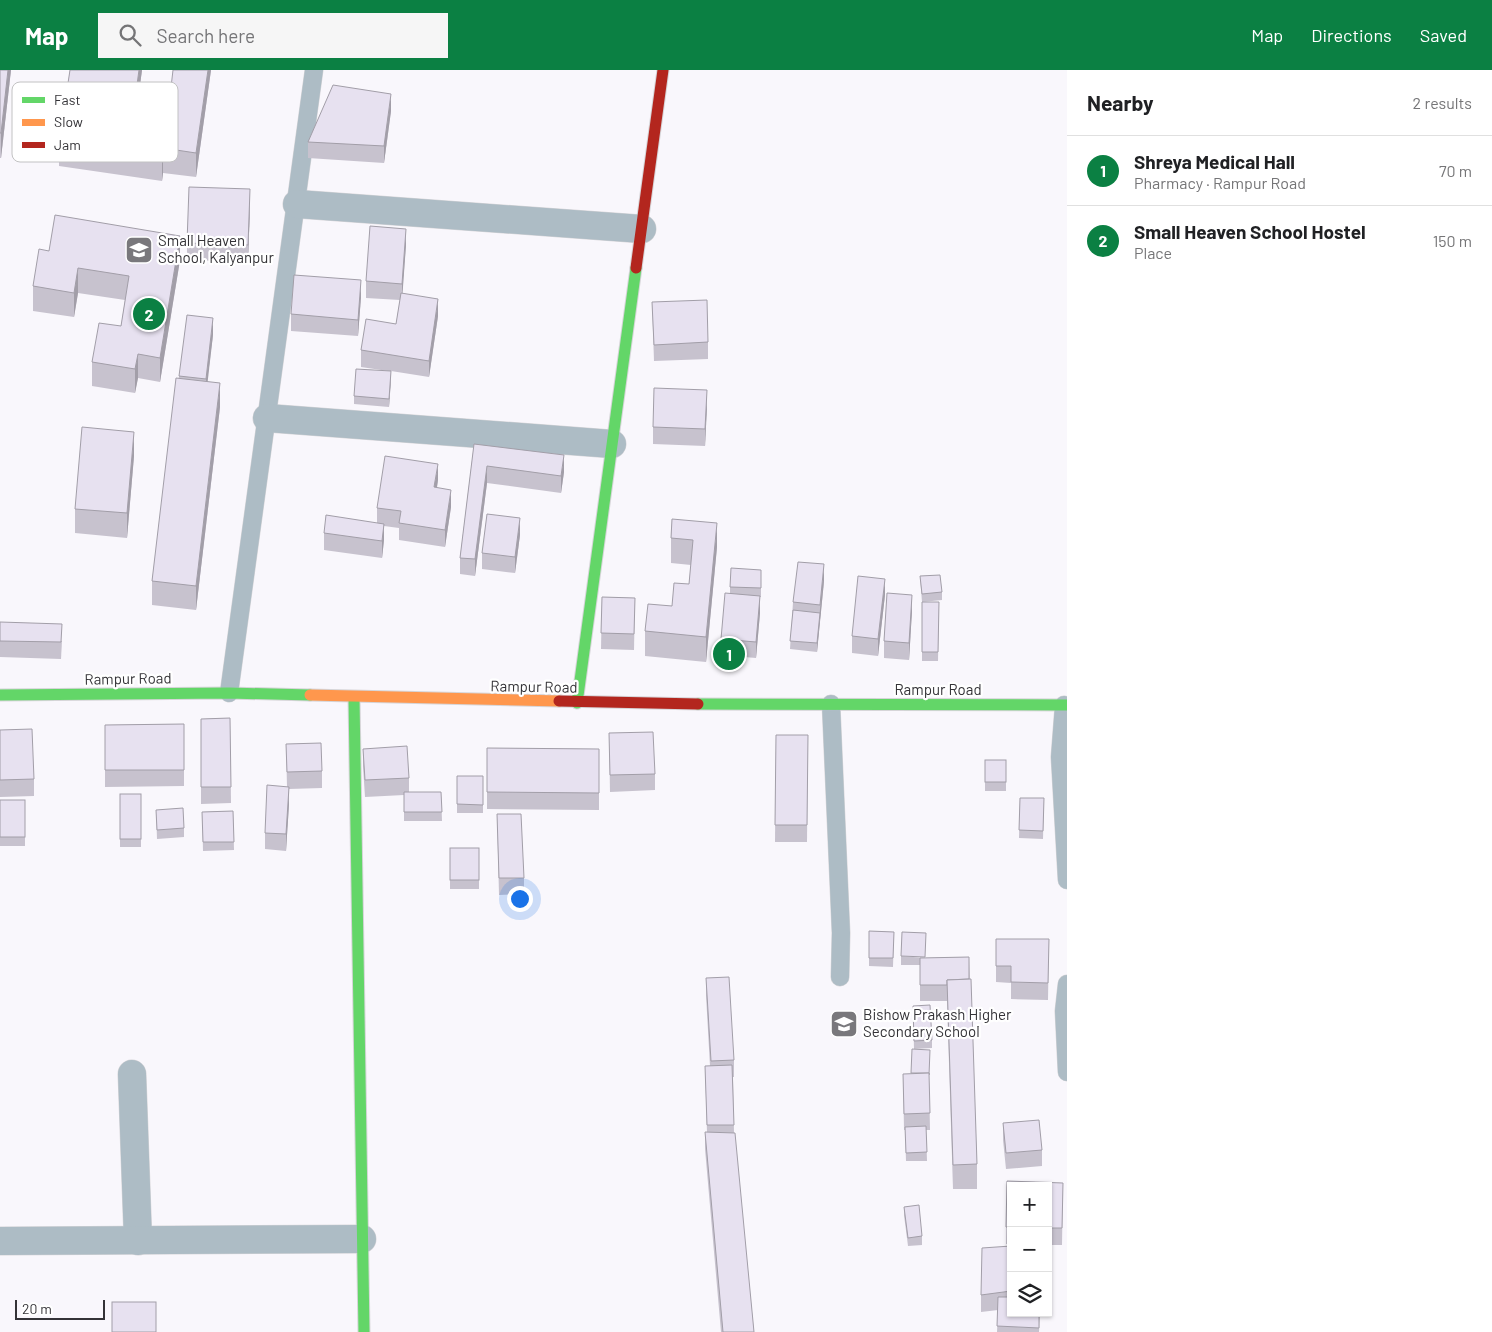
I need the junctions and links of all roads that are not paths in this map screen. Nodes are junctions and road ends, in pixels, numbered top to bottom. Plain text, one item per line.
1 (314, 70) edge
2 (663, 70) edge
3 (297, 204) junction
4 (642, 229) junction
5 (267, 418) junction
6 (612, 444) junction
7 (229, 693) junction
8 (0, 695) edge
9 (354, 698) junction
10 (577, 703) junction
11 (831, 704) junction
12 (1065, 705) edge
13 (1067, 880) edge
14 (840, 977) dead end
15 (1067, 984) edge
16 (1067, 1072) edge
17 (132, 1074) dead end
18 (362, 1239) junction
19 (0, 1241) edge
20 (138, 1241) junction
21 (364, 1332) edge

1 - 3 lane
2 - 4 street
3 - 4 street
3 - 5 lane
4 - 6 street
5 - 6 street
5 - 7 lane
6 - 10 street
7 - 8 street, Rampur Road
7 - 9 street, Rampur Road
9 - 10 street, Rampur Road
9 - 18 street
10 - 11 street, Rampur Road
11 - 12 street, Rampur Road
11 - 14 lane
12 - 13 lane
15 - 16 lane
17 - 20 street
18 - 20 street
18 - 21 street
19 - 20 street

